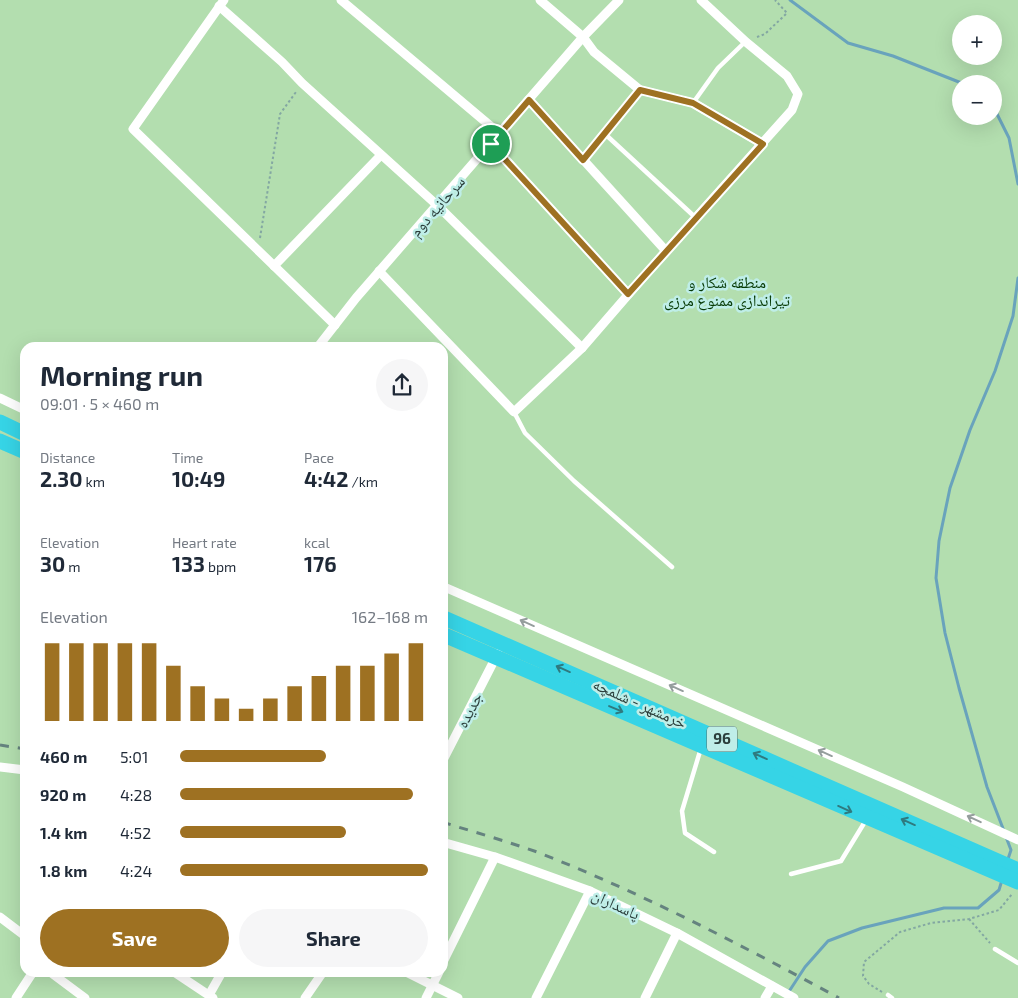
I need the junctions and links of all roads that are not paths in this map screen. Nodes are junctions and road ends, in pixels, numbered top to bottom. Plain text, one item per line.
1 (341, 0) edge
2 (540, 0) edge
3 (619, 0) edge
4 (701, 0) edge
5 (222, 3) edge
6 (584, 37) junction
7 (746, 42) junction
8 (640, 90) junction
9 (529, 100) junction
10 (693, 103) junction
11 (500, 134) junction
12 (605, 134) junction
13 (491, 144) junction
14 (763, 144) junction
15 (381, 155) junction
16 (583, 160) junction
17 (438, 206) junction
18 (696, 218) junction
19 (666, 251) junction
20 (274, 266) junction
21 (379, 271) junction
22 (628, 294) junction
23 (335, 325) junction
24 (322, 342) edge
25 (447, 342) edge
26 (448, 343) edge
27 (582, 348) junction
28 (0, 398) edge
29 (20, 408) edge
30 (514, 412) junction
31 (0, 422) edge
32 (20, 432) edge
33 (0, 441) edge
34 (20, 450) edge
35 (672, 567) dead end
36 (448, 589) edge
37 (448, 620) edge
38 (448, 637) edge
39 (503, 643) junction
40 (495, 657) junction
41 (702, 747) junction
42 (448, 750) edge
43 (0, 767) edge
44 (20, 769) edge
45 (866, 818) junction
46 (1018, 840) edge
47 (448, 844) edge
48 (714, 852) dead end
49 (495, 857) junction
50 (791, 874) dead end
51 (1010, 875) edge
52 (590, 891) junction
53 (0, 917) edge
54 (20, 932) edge
55 (677, 933) junction
56 (995, 948) road end
57 (448, 952) edge
58 (1018, 963) edge
59 (30, 977) edge
60 (57, 977) edge
61 (181, 977) edge
62 (220, 977) edge
63 (320, 977) edge
64 (416, 977) edge
65 (436, 977) edge
66 (432, 985) junction
67 (775, 988) junction
68 (211, 997) edge
69 (16, 998) edge
70 (85, 998) edge
71 (305, 998) edge
72 (426, 998) edge
73 (458, 998) edge
74 (536, 998) edge
75 (645, 998) edge
76 (765, 998) edge
77 (794, 998) edge

1 - 11 street
2 - 6 street
3 - 6 street, سرحانیه دوم
4 - 7 street
5 - 15 street
5 - 20 street
6 - 8 street
6 - 9 street, سرحانیه دوم
7 - 10 lane
7 - 14 street
8 - 10 street
8 - 12 lane
9 - 11 street, سرحانیه دوم
9 - 16 street
10 - 14 street
11 - 13 street, سرحانیه دوم
12 - 16 lane
12 - 18 lane
13 - 17 street, سرحانیه دوم
13 - 22 street
14 - 18 street
15 - 17 street
15 - 20 street
16 - 19 street
17 - 21 street, سرحانیه دوم
17 - 27 street
18 - 19 street
19 - 22 street
20 - 23 street
21 - 23 street, سرحانیه دوم
21 - 25 street
22 - 27 street
23 - 24 street, سرحانیه دوم
26 - 30 street
27 - 30 street
28 - 29 street
30 - 35 lane
31 - 32 highway
33 - 34 highway
46 -> 36 street, 96
37 - 39 highway, خرمشهر - شلمچه / 96
38 - 40 highway, خرمشهر - شلمچه / 96
39 - 40 street, جدیده
51 -> 39 highway, خرمشهر - شلمچه / 96
40 -> 41 highway, خرمشهر - شلمچه / 96
40 - 42 street, جدیده
41 -> 45 highway, خرمشهر - شلمچه / 96
41 - 48 lane
43 - 44 street
45 - 50 lane
45 - 51 highway, خرمشهر - شلمچه / 96
47 - 49 street, پاسداران
49 - 52 street, پاسداران
49 - 57 street
52 - 55 street, پاسداران
52 - 74 street
53 - 54 street
55 - 67 street, پاسداران
55 - 75 street
56 - 58 lane
59 - 69 street
60 - 70 street
61 - 68 street
62 - 68 street
63 - 71 street
64 - 66 street
65 - 66 street
66 - 72 street
66 - 73 street
67 - 76 street
67 - 77 street, پاسداران

